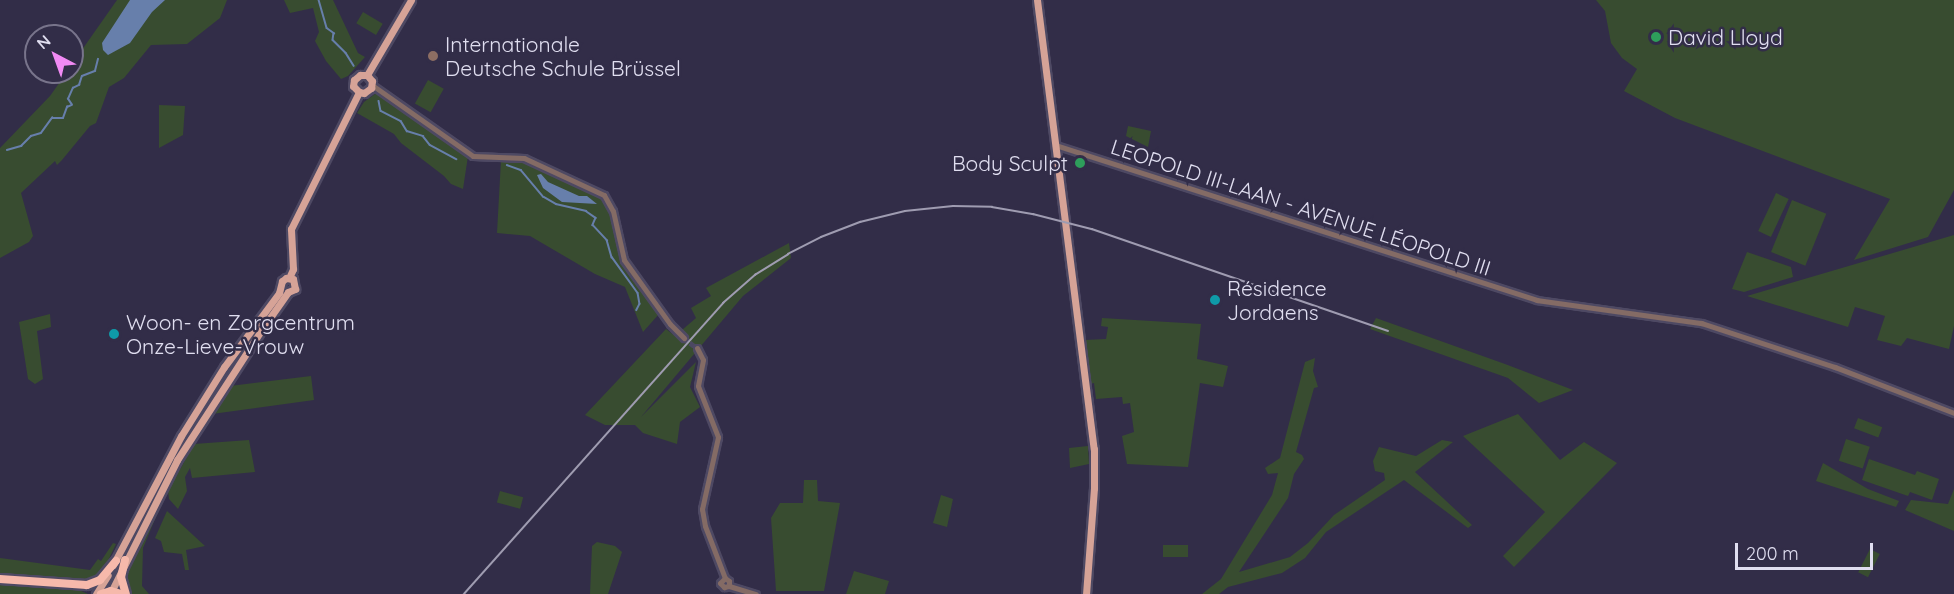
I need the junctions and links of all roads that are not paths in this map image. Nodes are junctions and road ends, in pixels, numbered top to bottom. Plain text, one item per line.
1 (411, 0) edge
2 (1037, 0) edge
3 (367, 75) junction
4 (374, 86) junction
5 (359, 92) junction
6 (1055, 145) junction
7 (290, 278) junction
8 (285, 291) junction
9 (684, 338) tunnel mouth
10 (697, 348) dead end
11 (1954, 413) edge
12 (120, 560) junction
13 (0, 579) edge
14 (72, 586) junction
15 (110, 593) edge
16 (92, 594) edge
17 (96, 594) edge
18 (101, 594) edge
19 (121, 594) edge
20 (126, 594) edge
21 (756, 594) edge
22 (1086, 594) edge

1 - 3 main road
2 - 6 main road
3 - 4 main road
3 - 5 main road
4 - 5 main road
4 - 9 street
5 - 7 main road
6 - 11 street, LEOPOLD III-LAAN - AVENUE LÉOPOLD III
6 - 22 main road
7 - 8 main road
7 - 8 main road
8 - 12 main road
10 - 21 street
12 - 14 highway
12 - 15 main road
12 - 17 main road
12 - 20 highway
13 - 14 highway
14 - 16 highway
15 - 18 highway
15 - 19 highway

